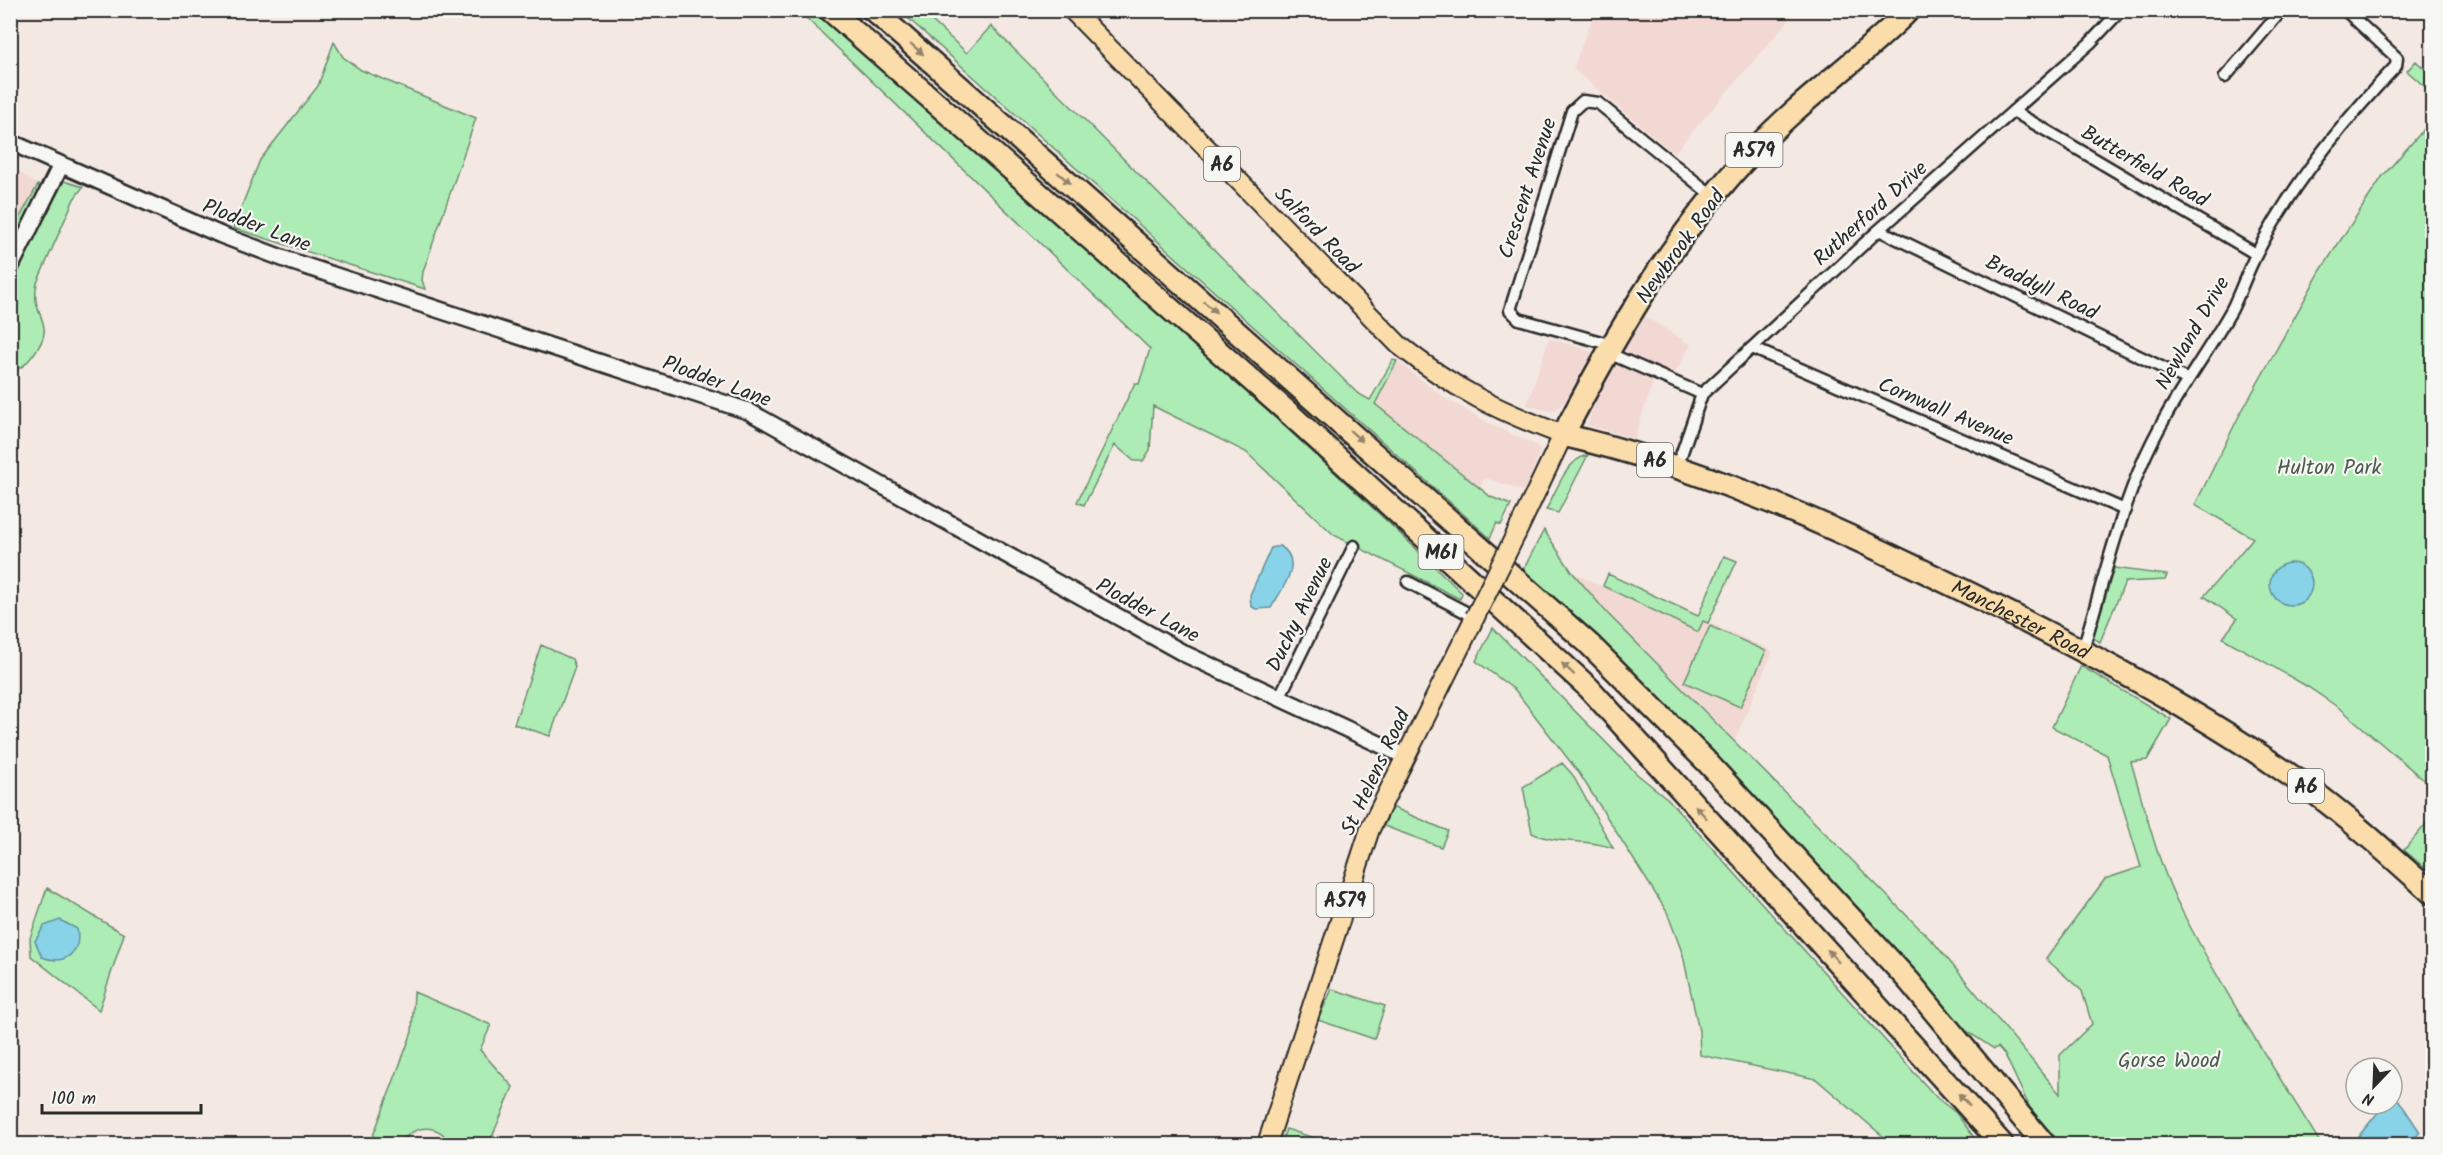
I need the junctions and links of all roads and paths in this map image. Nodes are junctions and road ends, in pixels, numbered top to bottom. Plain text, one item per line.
1 (830, 10) edge
2 (873, 10) edge
3 (1072, 10) edge
4 (1909, 10) edge
5 (2121, 10) edge
6 (2282, 10) edge
7 (2345, 10) edge
8 (2224, 76) dead end
9 (2013, 111) junction
10 (10, 142) edge
11 (61, 165) junction
12 (1714, 197) junction
13 (1879, 230) junction
14 (2256, 254) junction
15 (10, 268) edge
16 (1752, 348) junction
17 (1610, 349) junction
18 (2188, 380) junction
19 (1702, 394) junction
20 (1563, 435) junction
21 (1677, 467) junction
22 (2125, 510) junction
23 (1354, 546) dead end
24 (1408, 582) dead end
25 (1470, 618) junction
26 (2082, 652) junction
27 (1279, 698) junction
28 (1405, 756) junction
29 (2433, 893) edge
30 (1267, 1144) edge
31 (2002, 1144) edge
32 (2044, 1144) edge

31 -> 1 highway, M61
2 -> 32 highway, M61
3 - 20 main road, Salford Road / A6
4 - 12 highway, Newbrook Road / A579
5 - 9 street, Rutherford Drive
6 - 8 street
7 - 14 street, Newland Drive
9 - 13 street, Rutherford Drive
9 - 14 street, Butterfield Road
10 - 11 main road, Plodder Lane
11 - 15 main road
11 - 27 main road, Plodder Lane
12 - 17 highway, Newbrook Road / A579
12 - 17 street, Crescent Avenue
13 - 16 street, Rutherford Drive
13 - 18 street, Braddyll Road
14 - 18 street, Newland Drive
16 - 19 street, Rutherford Drive
16 - 22 street, Cornwall Avenue
17 - 19 street
17 - 20 highway, Newbrook Road / A579
18 - 22 street, Newland Drive
19 - 21 street, Rutherford Drive
20 - 21 highway, Manchester Road / A6
20 - 25 main road, St Helens Road / A579, bridge
21 - 26 highway, Manchester Road / A6
22 - 26 street, Newland Drive
23 - 27 street, Duchy Avenue
24 - 25 street
25 - 28 main road, St Helens Road / A579
26 - 29 highway, Manchester Road / A6
27 - 28 main road, Plodder Lane
28 - 30 main road, St Helens Road / A579

